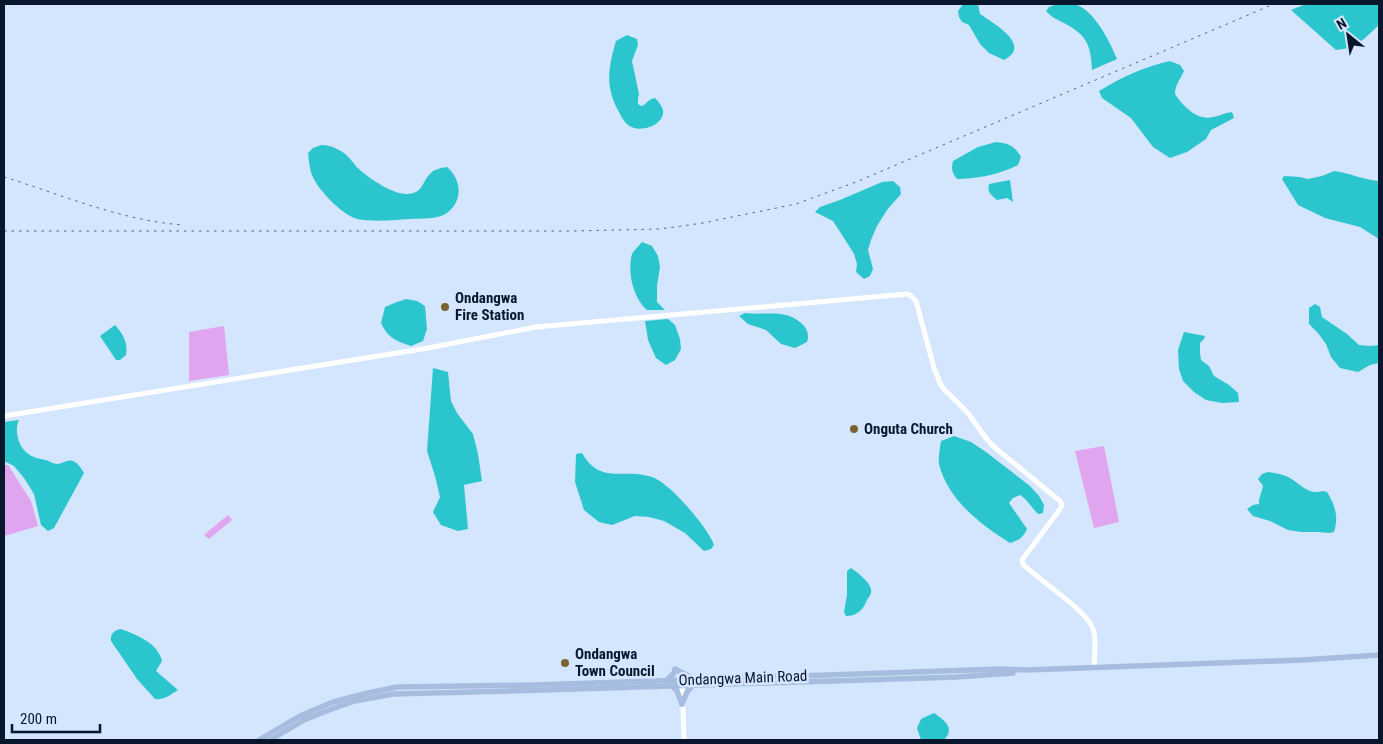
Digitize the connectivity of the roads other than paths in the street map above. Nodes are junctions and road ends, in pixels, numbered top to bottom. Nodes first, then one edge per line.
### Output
1 (4, 416) edge
2 (1379, 656) edge
3 (1094, 668) junction
4 (666, 680) junction
5 (682, 682) junction
6 (693, 682) junction
7 (672, 686) junction
8 (377, 694) junction
9 (682, 704) junction
10 (259, 740) edge
11 (270, 740) edge
12 (684, 740) edge

1 - 3 street
2 - 3 main road, Ondangwa Main Road
3 - 6 main road, Ondangwa Main Road
4 - 5 main road, Ondangwa Main Road
4 - 6 main road
4 - 8 main road, Ondangwa Main Road
5 - 6 main road, Ondangwa Main Road
5 - 7 main road, Ondangwa Main Road
5 - 9 street
6 - 9 main road
7 - 8 main road, Ondangwa Main Road
7 - 9 main road
8 - 10 main road, Ondangwa Main Road
8 - 11 main road, Ondangwa Main Road
9 - 12 street

